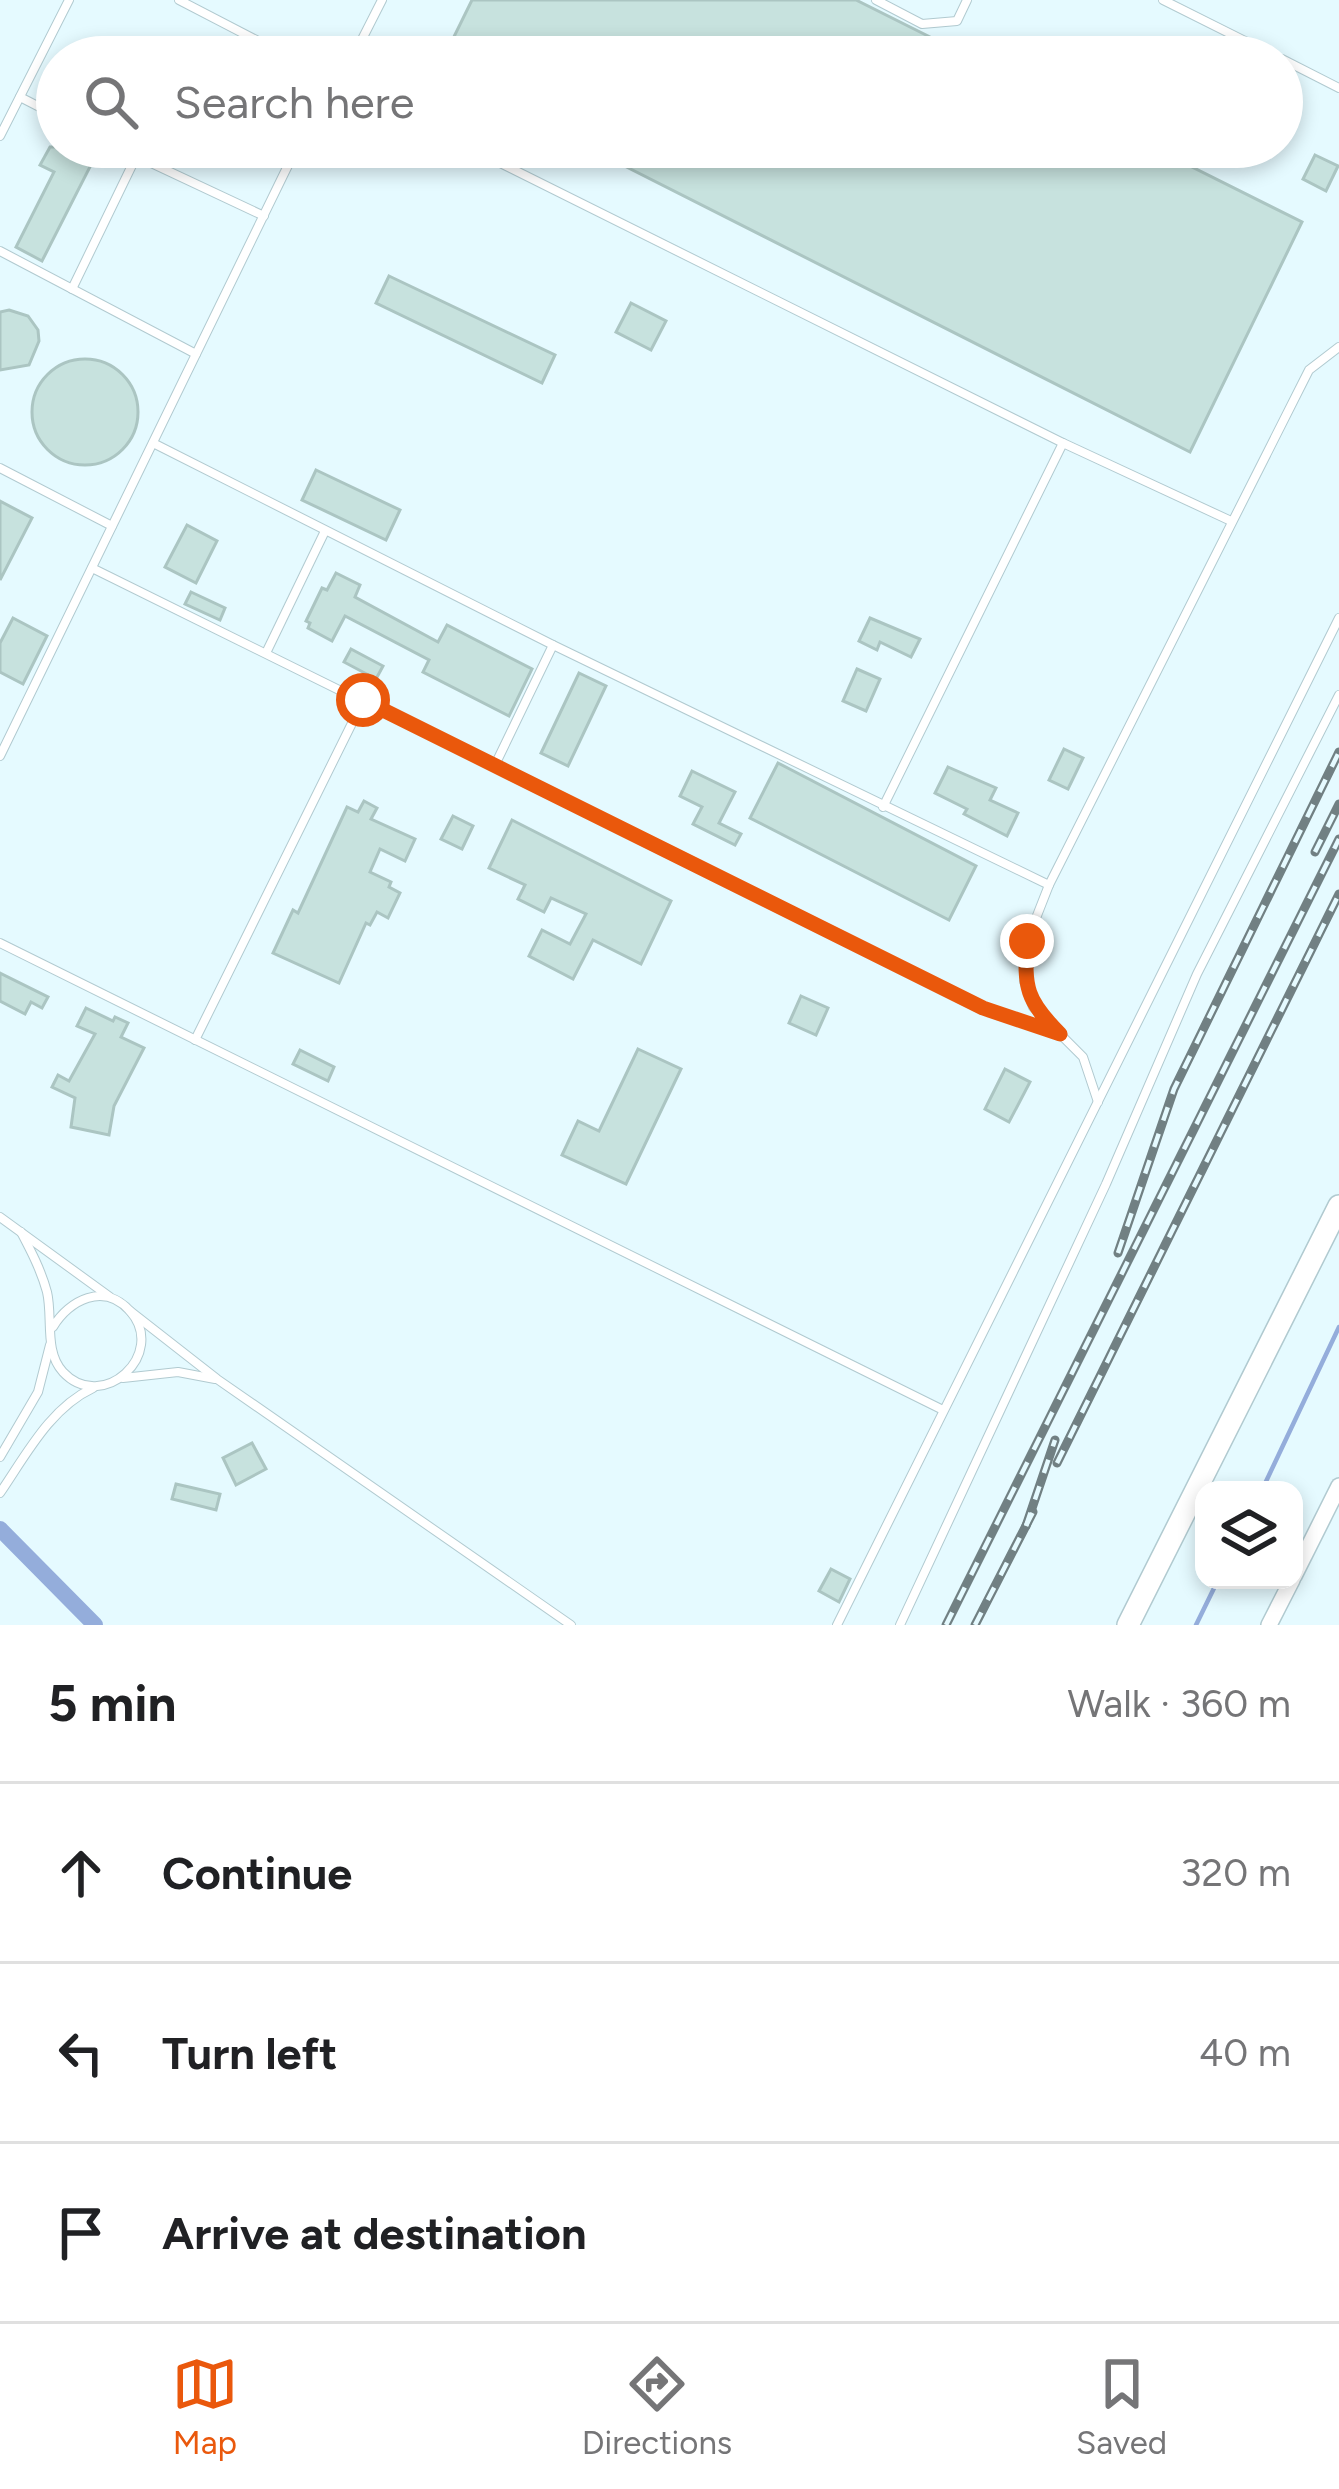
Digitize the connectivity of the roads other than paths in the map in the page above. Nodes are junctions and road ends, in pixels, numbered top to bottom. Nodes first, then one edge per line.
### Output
1 (70, 0) edge
2 (179, 0) edge
3 (382, 0) edge
4 (876, 0) edge
5 (967, 0) edge
6 (1163, 0) edge
7 (51, 36) edge
8 (248, 36) edge
9 (364, 36) edge
10 (1236, 36) edge
11 (36, 66) edge
12 (1303, 70) edge
13 (1339, 88) edge
14 (20, 97) junction
15 (36, 105) edge
16 (0, 136) edge
17 (131, 168) edge
18 (160, 168) edge
19 (287, 168) edge
20 (510, 168) edge
21 (264, 215) junction
22 (0, 251) edge
23 (72, 290) junction
24 (1339, 347) edge
25 (196, 354) junction
26 (153, 443) junction
27 (1063, 443) junction
28 (0, 468) edge
29 (1231, 521) junction
30 (112, 526) junction
31 (325, 531) junction
32 (92, 568) junction
33 (1339, 618) edge
34 (553, 645) junction
35 (266, 653) junction
36 (1339, 695) edge
37 (363, 700) junction
38 (0, 756) edge
39 (495, 765) junction
40 (883, 806) junction
41 (1049, 885) junction
42 (0, 944) edge
43 (1060, 1034) junction
44 (195, 1040) junction
45 (1098, 1102) junction
46 (1338, 1208) edge
47 (0, 1217) edge
48 (21, 1232) junction
49 (115, 1300) junction
50 (130, 1311) junction
51 (53, 1327) junction
52 (50, 1344) junction
53 (122, 1379) junction
54 (217, 1379) junction
55 (95, 1387) junction
56 (943, 1410) junction
57 (0, 1457) edge
58 (1339, 1486) edge
59 (0, 1492) edge
60 (1303, 1558) edge
61 (1287, 1589) edge
62 (571, 1625) edge
63 (837, 1625) edge
64 (900, 1625) edge
65 (1128, 1625) edge
66 (1269, 1625) edge

1 - 7 lane
2 - 8 lane
3 - 9 lane
4 - 5 lane
6 - 10 lane
11 - 14 lane
12 - 13 lane
14 - 15 lane
14 - 16 lane
17 - 23 lane
18 - 21 lane
19 - 21 lane
20 - 27 lane
21 - 25 lane
22 - 23 lane
23 - 25 lane
24 - 29 lane
25 - 26 lane
26 - 30 lane
26 - 31 lane
27 - 29 lane
27 - 40 lane
28 - 30 lane
29 - 41 lane
30 - 32 lane
31 - 34 lane
31 - 35 lane
32 - 35 lane
32 - 38 lane
33 - 45 lane
34 - 39 lane
34 - 40 lane
35 - 37 lane
36 - 64 lane
37 - 39 lane
37 - 44 lane
39 - 43 lane
40 - 41 lane
41 - 43 lane
42 - 44 lane
43 - 45 lane
44 - 56 lane
45 - 56 lane
46 - 65 main road
47 - 48 lane
48 - 49 lane
48 - 51 lane
49 - 50 lane
49 - 51 lane
50 - 53 lane
50 - 54 lane
51 - 52 lane
52 - 55 lane
52 - 57 lane
53 - 54 lane
53 - 55 lane
54 - 62 lane
55 - 59 lane
56 - 63 lane
58 - 60 street
61 - 66 street

